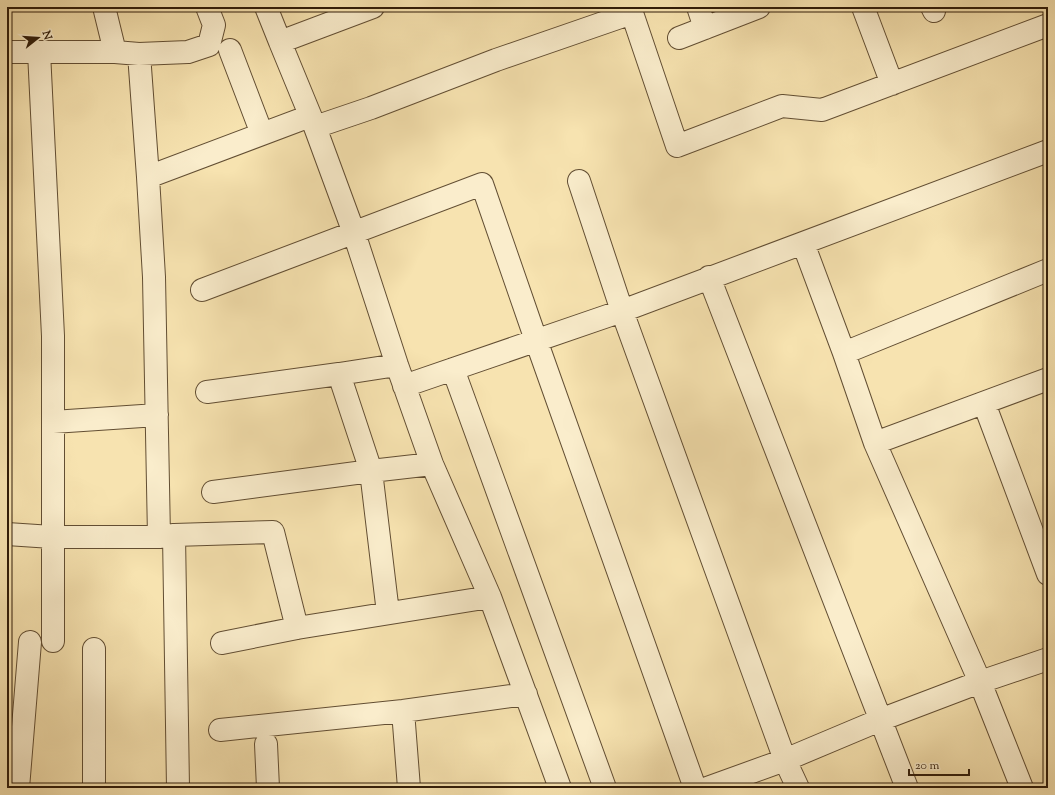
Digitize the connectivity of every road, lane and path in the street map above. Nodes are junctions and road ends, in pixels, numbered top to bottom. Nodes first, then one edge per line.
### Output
1 (104, 7) edge
2 (207, 7) edge
3 (266, 7) edge
4 (373, 7) edge
5 (698, 7) edge
6 (759, 7) edge
7 (863, 7) edge
8 (630, 10) edge
9 (1048, 25) edge
10 (705, 28) junction
11 (679, 38) dead end
12 (280, 42) junction
13 (230, 50) dead end
14 (7, 52) edge
15 (39, 52) junction
16 (115, 52) junction
17 (139, 54) junction
18 (892, 84) junction
19 (312, 121) junction
20 (262, 134) junction
21 (1048, 151) edge
22 (148, 177) junction
23 (579, 181) dead end
24 (354, 233) junction
25 (802, 243) junction
26 (1048, 270) edge
27 (709, 277) junction
28 (202, 290) dead end
29 (622, 311) junction
30 (536, 340) junction
31 (844, 353) junction
32 (397, 365) junction
33 (453, 369) junction
34 (339, 374) junction
35 (1048, 379) edge
36 (404, 386) junction
37 (207, 392) dead end
38 (984, 404) junction
39 (157, 415) junction
40 (53, 422) junction
41 (875, 443) junction
42 (432, 464) junction
43 (371, 471) junction
44 (213, 492) dead end
45 (7, 534) edge
46 (166, 536) junction
47 (52, 537) junction
48 (1048, 574) edge
49 (490, 597) junction
50 (388, 613) junction
51 (297, 628) junction
52 (53, 641) dead end
53 (30, 642) dead end
54 (222, 643) dead end
55 (94, 649) dead end
56 (1048, 659) edge
57 (980, 682) junction
58 (526, 694) junction
59 (403, 711) junction
60 (880, 720) junction
61 (220, 730) dead end
62 (266, 744) dead end
63 (785, 760) junction
64 (18, 788) edge
65 (94, 788) edge
66 (178, 788) edge
67 (268, 788) edge
68 (409, 788) edge
69 (560, 788) edge
70 (605, 788) edge
71 (695, 788) edge
72 (708, 788) edge
73 (798, 788) edge
74 (907, 788) edge
75 (1022, 788) edge

1 - 16 street
2 - 17 street
3 - 12 street
4 - 12 street
5 - 10 street
6 - 10 street
7 - 18 street
8 - 18 street
8 - 19 street
9 - 18 street
10 - 11 street
12 - 19 street
13 - 20 street
14 - 15 street
15 - 16 street
15 - 40 street
16 - 17 street
17 - 22 street
19 - 20 street
19 - 24 street
20 - 22 street
21 - 25 street
22 - 39 street
23 - 29 street
24 - 28 street
24 - 30 street
24 - 32 street
25 - 27 street
25 - 31 street
26 - 31 street
27 - 29 street
27 - 60 street
29 - 30 street
29 - 63 street
30 - 33 street
30 - 71 street
31 - 41 street
32 - 34 street
32 - 36 street
33 - 36 street
33 - 70 street
34 - 37 street
34 - 43 street
35 - 38 street
36 - 42 street
38 - 41 street
38 - 48 street
39 - 40 street
39 - 46 street
40 - 47 street
41 - 57 street
42 - 43 street
42 - 49 street
43 - 44 street
43 - 50 street
45 - 47 street
46 - 47 street
46 - 51 street
46 - 66 street
47 - 52 street
49 - 50 street
49 - 58 street
50 - 51 street
51 - 54 street
53 - 64 street
55 - 65 street
56 - 57 street
57 - 60 street
57 - 75 street
58 - 59 street
58 - 69 street
59 - 61 street
59 - 68 street
60 - 63 street
60 - 74 street
62 - 67 street
63 - 72 street
63 - 73 street

